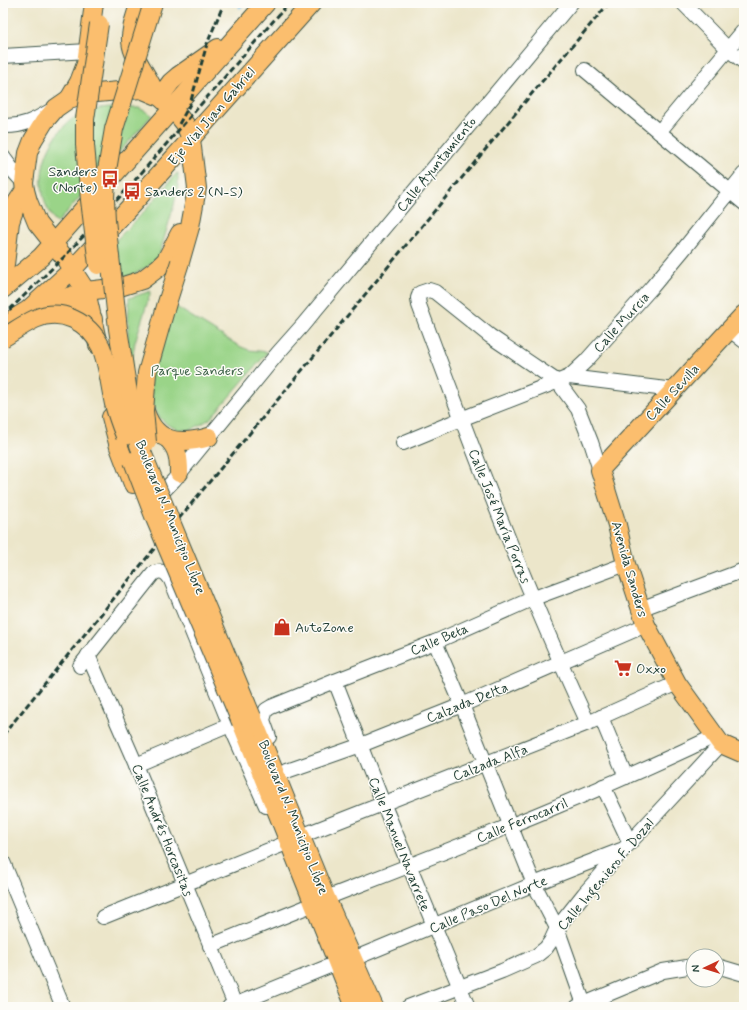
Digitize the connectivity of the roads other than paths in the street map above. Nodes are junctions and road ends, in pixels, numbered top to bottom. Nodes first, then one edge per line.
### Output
1 (94, 3) edge
2 (101, 3) edge
3 (140, 3) edge
4 (153, 3) edge
5 (266, 3) edge
6 (312, 3) edge
7 (571, 3) edge
8 (683, 3) edge
9 (744, 30) edge
10 (728, 49) junction
11 (88, 52) junction
12 (3, 56) edge
13 (744, 62) edge
14 (585, 70) dead end
15 (163, 100) junction
16 (62, 104) junction
17 (3, 126) edge
18 (659, 132) junction
19 (191, 139) junction
20 (3, 158) edge
21 (194, 174) junction
22 (744, 174) edge
23 (24, 186) junction
24 (730, 191) junction
25 (744, 203) edge
26 (177, 241) junction
27 (53, 244) junction
28 (72, 270) junction
29 (3, 282) edge
30 (3, 289) edge
31 (86, 291) junction
32 (54, 302) junction
33 (28, 310) junction
34 (744, 314) edge
35 (93, 319) junction
36 (3, 325) edge
37 (730, 330) junction
38 (3, 338) edge
39 (744, 341) edge
40 (564, 379) junction
41 (674, 390) junction
42 (460, 418) junction
43 (125, 436) junction
44 (209, 437) junction
45 (167, 438) junction
46 (403, 443) dead end
47 (600, 470) junction
48 (179, 473) junction
49 (152, 476) junction
50 (144, 510) joint
51 (626, 564) junction
52 (744, 570) edge
53 (534, 598) junction
54 (643, 617) junction
55 (435, 642) junction
56 (88, 655) junction
57 (560, 663) junction
58 (80, 666) dead end
59 (335, 681) junction
60 (677, 682) junction
61 (462, 705) junction
62 (601, 717) junction
63 (247, 722) junction
64 (588, 723) junction
65 (718, 740) junction
66 (361, 745) junction
67 (744, 754) edge
68 (486, 764) junction
69 (136, 765) junction
70 (284, 772) junction
71 (626, 777) junction
72 (603, 786) junction
73 (383, 803) junction
74 (510, 826) junction
75 (295, 839) junction
76 (627, 846) junction
77 (3, 862) edge
78 (409, 866) junction
79 (185, 883) junction
80 (534, 884) junction
81 (320, 901) junction
82 (103, 917) dead end
83 (434, 926) junction
84 (557, 928) junction
85 (210, 946) junction
86 (345, 961) junction
87 (685, 967) edge
88 (725, 968) edge
89 (744, 974) edge
90 (460, 986) junction
91 (233, 1006) edge
92 (582, 1006) edge
93 (63, 1007) edge
94 (355, 1007) edge
95 (374, 1007) edge
96 (408, 1007) edge
97 (468, 1007) edge

1 - 11 main road
2 - 43 main road, Boulevard N. Municipio Libre, bridge
3 - 15 main road
4 - 49 main road, Boulevard N. Municipio Libre, bridge
5 - 15 main road
6 - 19 main road, Eje Vial Juan Gabriel
7 - 44 street, Calle Ayuntamiento
8 - 10 street
9 - 10 street
10 - 13 street
10 - 18 street
11 - 12 street
11 - 16 main road
14 - 18 street
15 - 16 main road
15 - 19 main road
15 - 27 main road
16 - 17 street
16 - 23 main road
18 - 24 street
19 - 21 main road
19 - 28 main road, Eje Vial Juan Gabriel
20 - 23 street
21 - 26 main road
21 - 49 main road, bridge
22 - 24 street, Calle Murcia
23 - 27 main road
23 - 29 main road
24 - 25 street
24 - 40 street, Calle Murcia
26 - 31 main road
26 - 45 main road
27 - 28 main road
27 - 30 main road
28 - 31 main road
28 - 33 main road, Eje Vial Juan Gabriel
31 - 32 main road
31 - 35 main road
32 - 33 main road
32 - 35 main road
33 - 36 main road, Eje Vial Juan Gabriel
34 - 37 main road, Calle Sevilla
35 - 50 main road
37 - 39 street
37 - 41 main road, Calle Sevilla
38 - 43 main road, bridge
40 - 41 street
40 - 42 street, Calle Murcia
40 - 42 street, Calle José María Porras
40 - 47 street
41 - 47 main road, Calle Sevilla
42 - 46 street, Calle Murcia
42 - 53 street, Calle José María Porras
43 - 63 main road, Boulevard N. Municipio Libre, bridge
44 - 45 main road
44 - 48 street
45 - 48 main road
47 - 51 main road, Avenida Sanders
48 - 50 street
49 - 63 main road, Boulevard N. Municipio Libre, bridge
51 - 53 street, Calle Beta
51 - 54 main road, Avenida Sanders
52 - 54 street, Calzada Delta
53 - 55 street, Calle Beta
53 - 57 street, Calle José María Porras
54 - 57 street, Calzada Delta
54 - 60 main road, Avenida Sanders
55 - 59 street, Calle Beta
55 - 61 street
56 - 58 street
56 - 63 street
56 - 69 street, Calle Andrés Horcasitas
57 - 61 street, Calzada Delta
57 - 64 street, Calle José María Porras
59 - 63 street, Calle Beta
59 - 66 street, Calle Manuel Navarrete
60 - 62 street, Calzada Alfa
60 - 65 main road, Avenida Sanders
61 - 66 street, Calzada Delta
61 - 68 street
62 - 64 street, Calzada Alfa
62 - 71 street
63 - 69 street
63 - 70 street
63 - 75 main road, Boulevard N. Municipio Libre
64 - 68 street, Calzada Alfa
65 - 67 main road
65 - 71 street, Calle Ferrocarril
65 - 76 street, Calle Ingeniero F. Dozal
66 - 70 street, Calzada Delta
66 - 73 street, Calle Manuel Navarrete
68 - 73 street, Calzada Alfa
68 - 74 street
69 - 79 street, Calle Andrés Horcasitas
70 - 75 street
71 - 72 street, Calle Ferrocarril
72 - 74 street, Calle Ferrocarril
72 - 76 street
73 - 75 street, Calzada Alfa
73 - 78 street, Calle Manuel Navarrete
74 - 78 street, Calle Ferrocarril
74 - 80 street
75 - 79 street, Calzada Alfa
75 - 81 main road, Boulevard N. Municipio Libre
76 - 80 street, Calle Paso Del Norte
76 - 84 street, Calle Ingeniero F. Dozal
77 - 93 street
78 - 81 street, Calle Ferrocarril
78 - 83 street, Calle Manuel Navarrete
79 - 82 street, Calzada Alfa
79 - 85 street, Calle Andrés Horcasitas
80 - 83 street, Calle Paso Del Norte
80 - 84 street
81 - 85 street, Calle Ferrocarril
81 - 86 main road, Boulevard N. Municipio Libre
83 - 86 street, Calle Paso Del Norte
83 - 90 street, Calle Manuel Navarrete
84 - 90 street, Calle Ingeniero F. Dozal
84 - 92 street
85 - 91 street, Calle Andrés Horcasitas
86 - 91 street
86 - 94 main road, Boulevard N. Municipio Libre
86 - 95 main road, Boulevard N. Municipio Libre
87 - 92 street
88 - 89 street
90 - 96 street, Calle Ingeniero F. Dozal
90 - 97 street, Calle Manuel Navarrete

